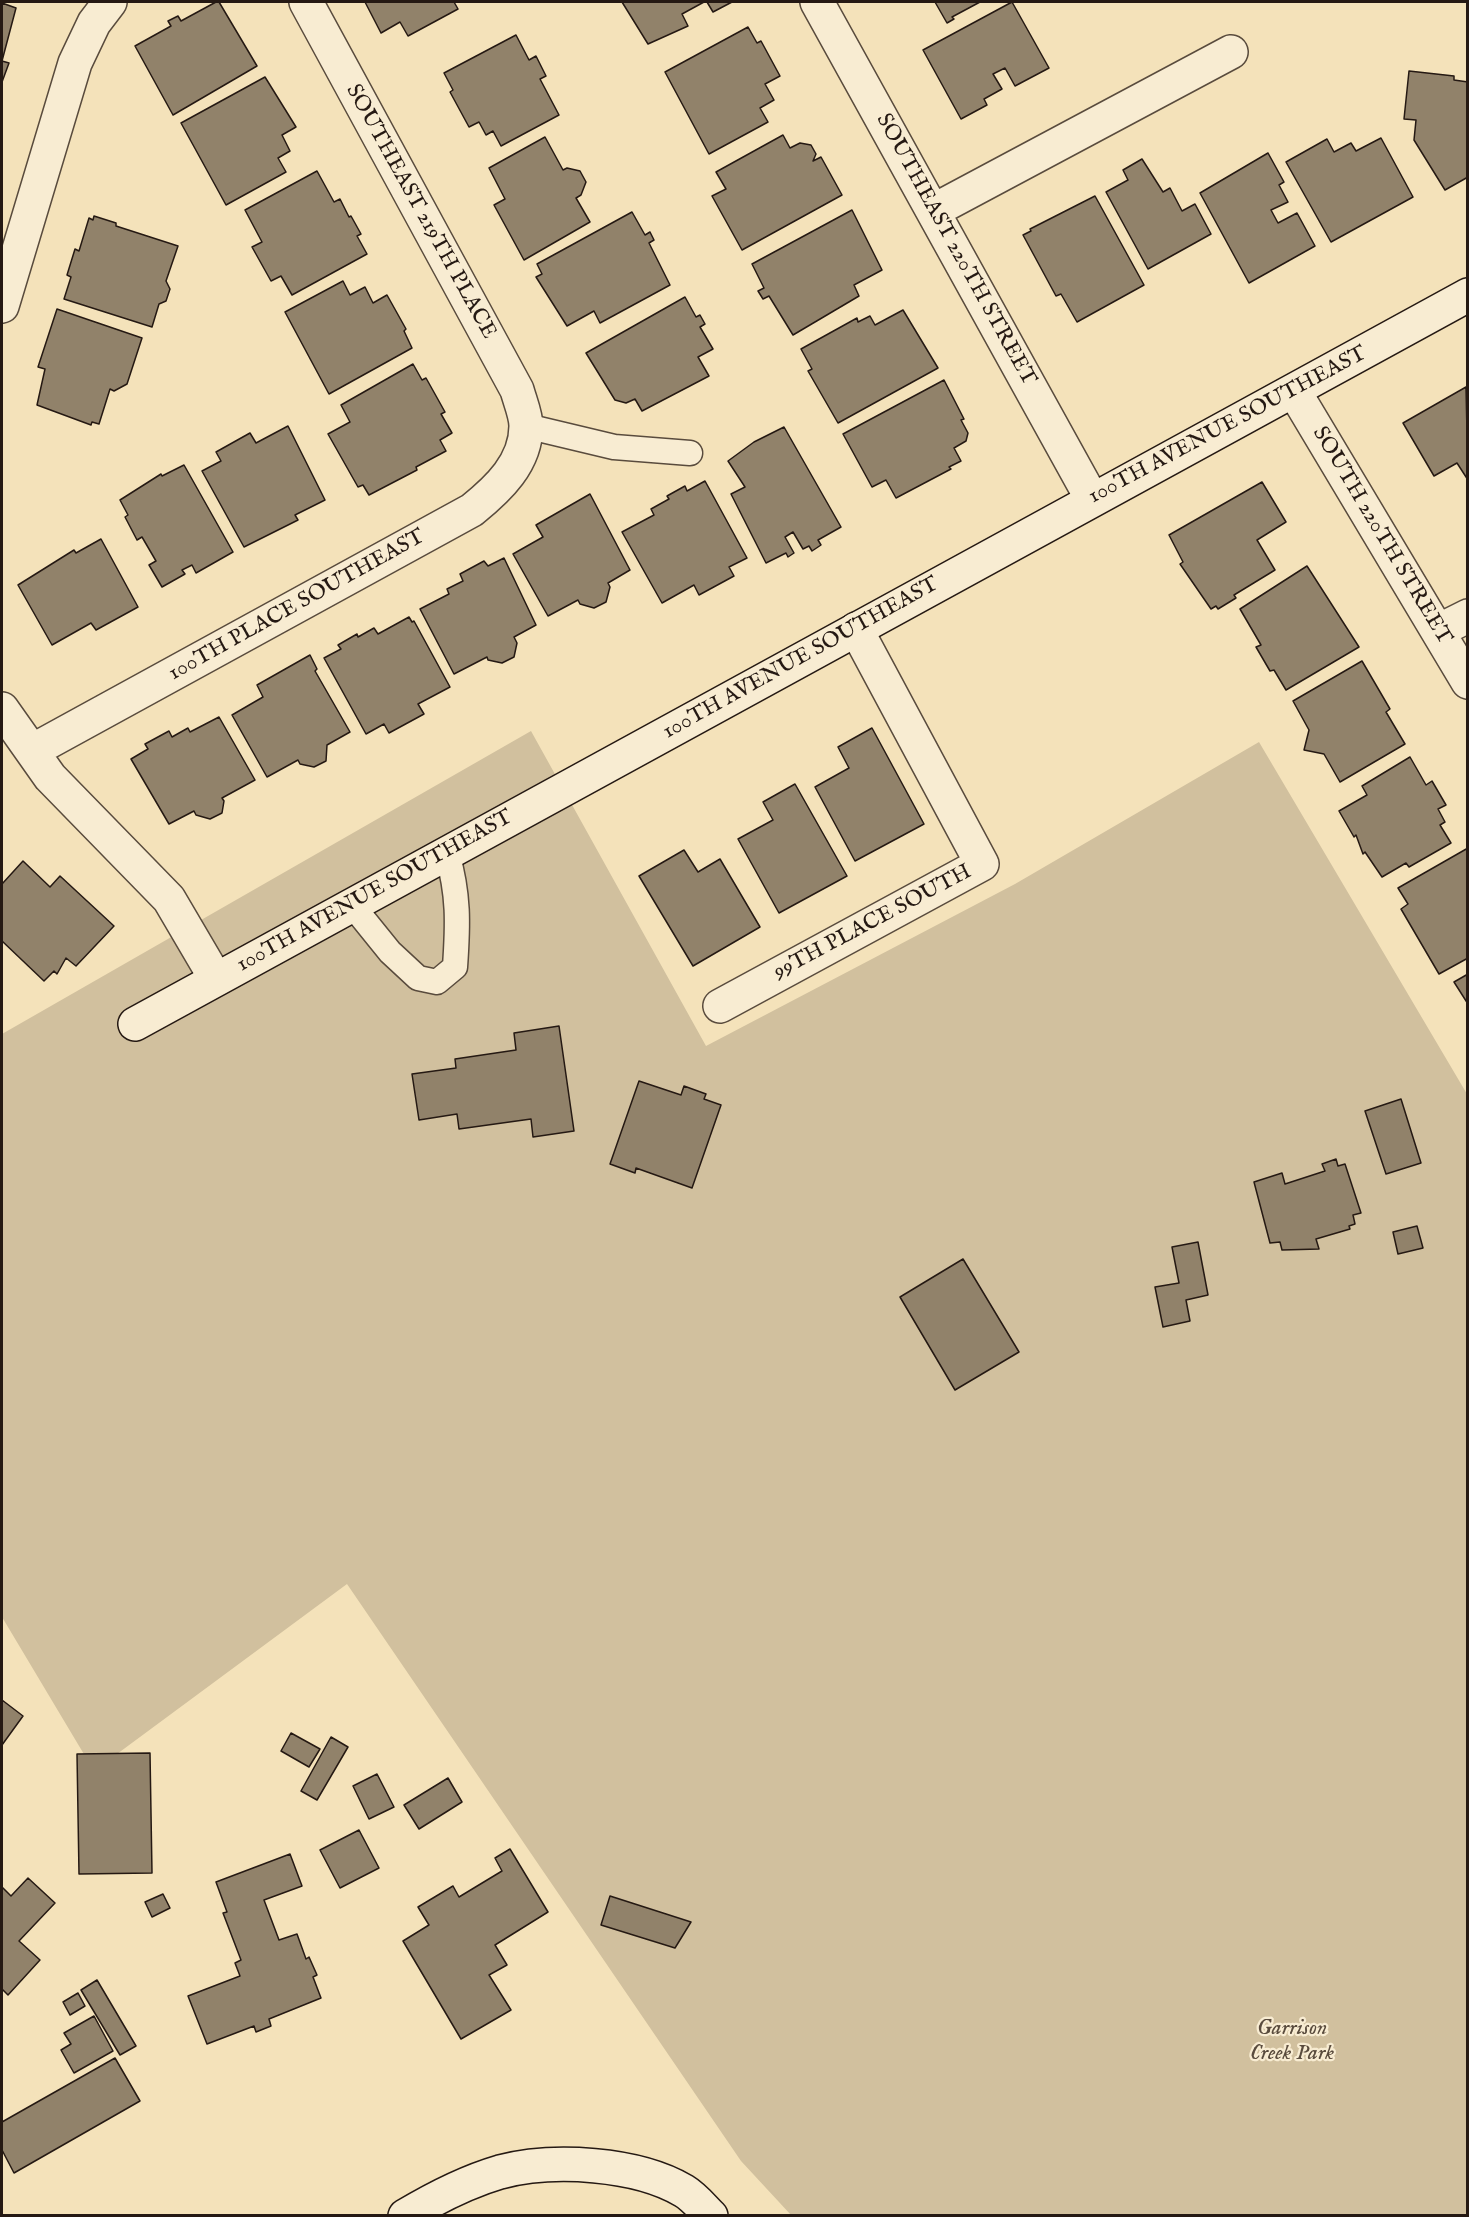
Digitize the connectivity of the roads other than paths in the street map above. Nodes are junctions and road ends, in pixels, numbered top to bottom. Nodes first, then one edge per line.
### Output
1 (306, 2) edge
2 (818, 2) edge
3 (102, 12) edge
4 (1231, 52) dead end
5 (933, 211) junction
6 (1467, 296) edge
7 (2, 306) edge
8 (1294, 391) junction
9 (526, 426) junction
10 (690, 453) dead end
11 (1092, 499) junction
12 (1467, 616) edge
13 (856, 629) junction
14 (1438, 631) junction
15 (1467, 682) edge
16 (2, 709) edge
17 (32, 752) junction
18 (447, 853) junction
19 (352, 905) junction
20 (216, 980) junction
21 (720, 1006) dead end
22 (135, 1024) dead end
23 (405, 2216) edge
24 (711, 2216) edge

1 - 9 street, SOUTHEAST 219TH PLACE
2 - 5 street, SOUTHEAST 220TH STREET
3 - 7 street
4 - 5 street
5 - 11 street, SOUTHEAST 220TH STREET
6 - 8 street, 100TH AVENUE SOUTHEAST
8 - 11 street, 100TH AVENUE SOUTHEAST
8 - 14 street, SOUTH 220TH STREET
9 - 10 lane
9 - 17 street, 100TH PLACE SOUTHEAST
11 - 13 street, 100TH AVENUE SOUTHEAST
12 - 14 street
13 - 18 street, 100TH AVENUE SOUTHEAST
13 - 21 street, 99TH PLACE SOUTH
14 - 15 street, SOUTH 220TH STREET
16 - 17 street
17 - 20 street
18 - 19 street, 100TH AVENUE SOUTHEAST
18 - 19 lane
19 - 20 street, 100TH AVENUE SOUTHEAST
20 - 22 street, 100TH AVENUE SOUTHEAST
23 - 24 street

